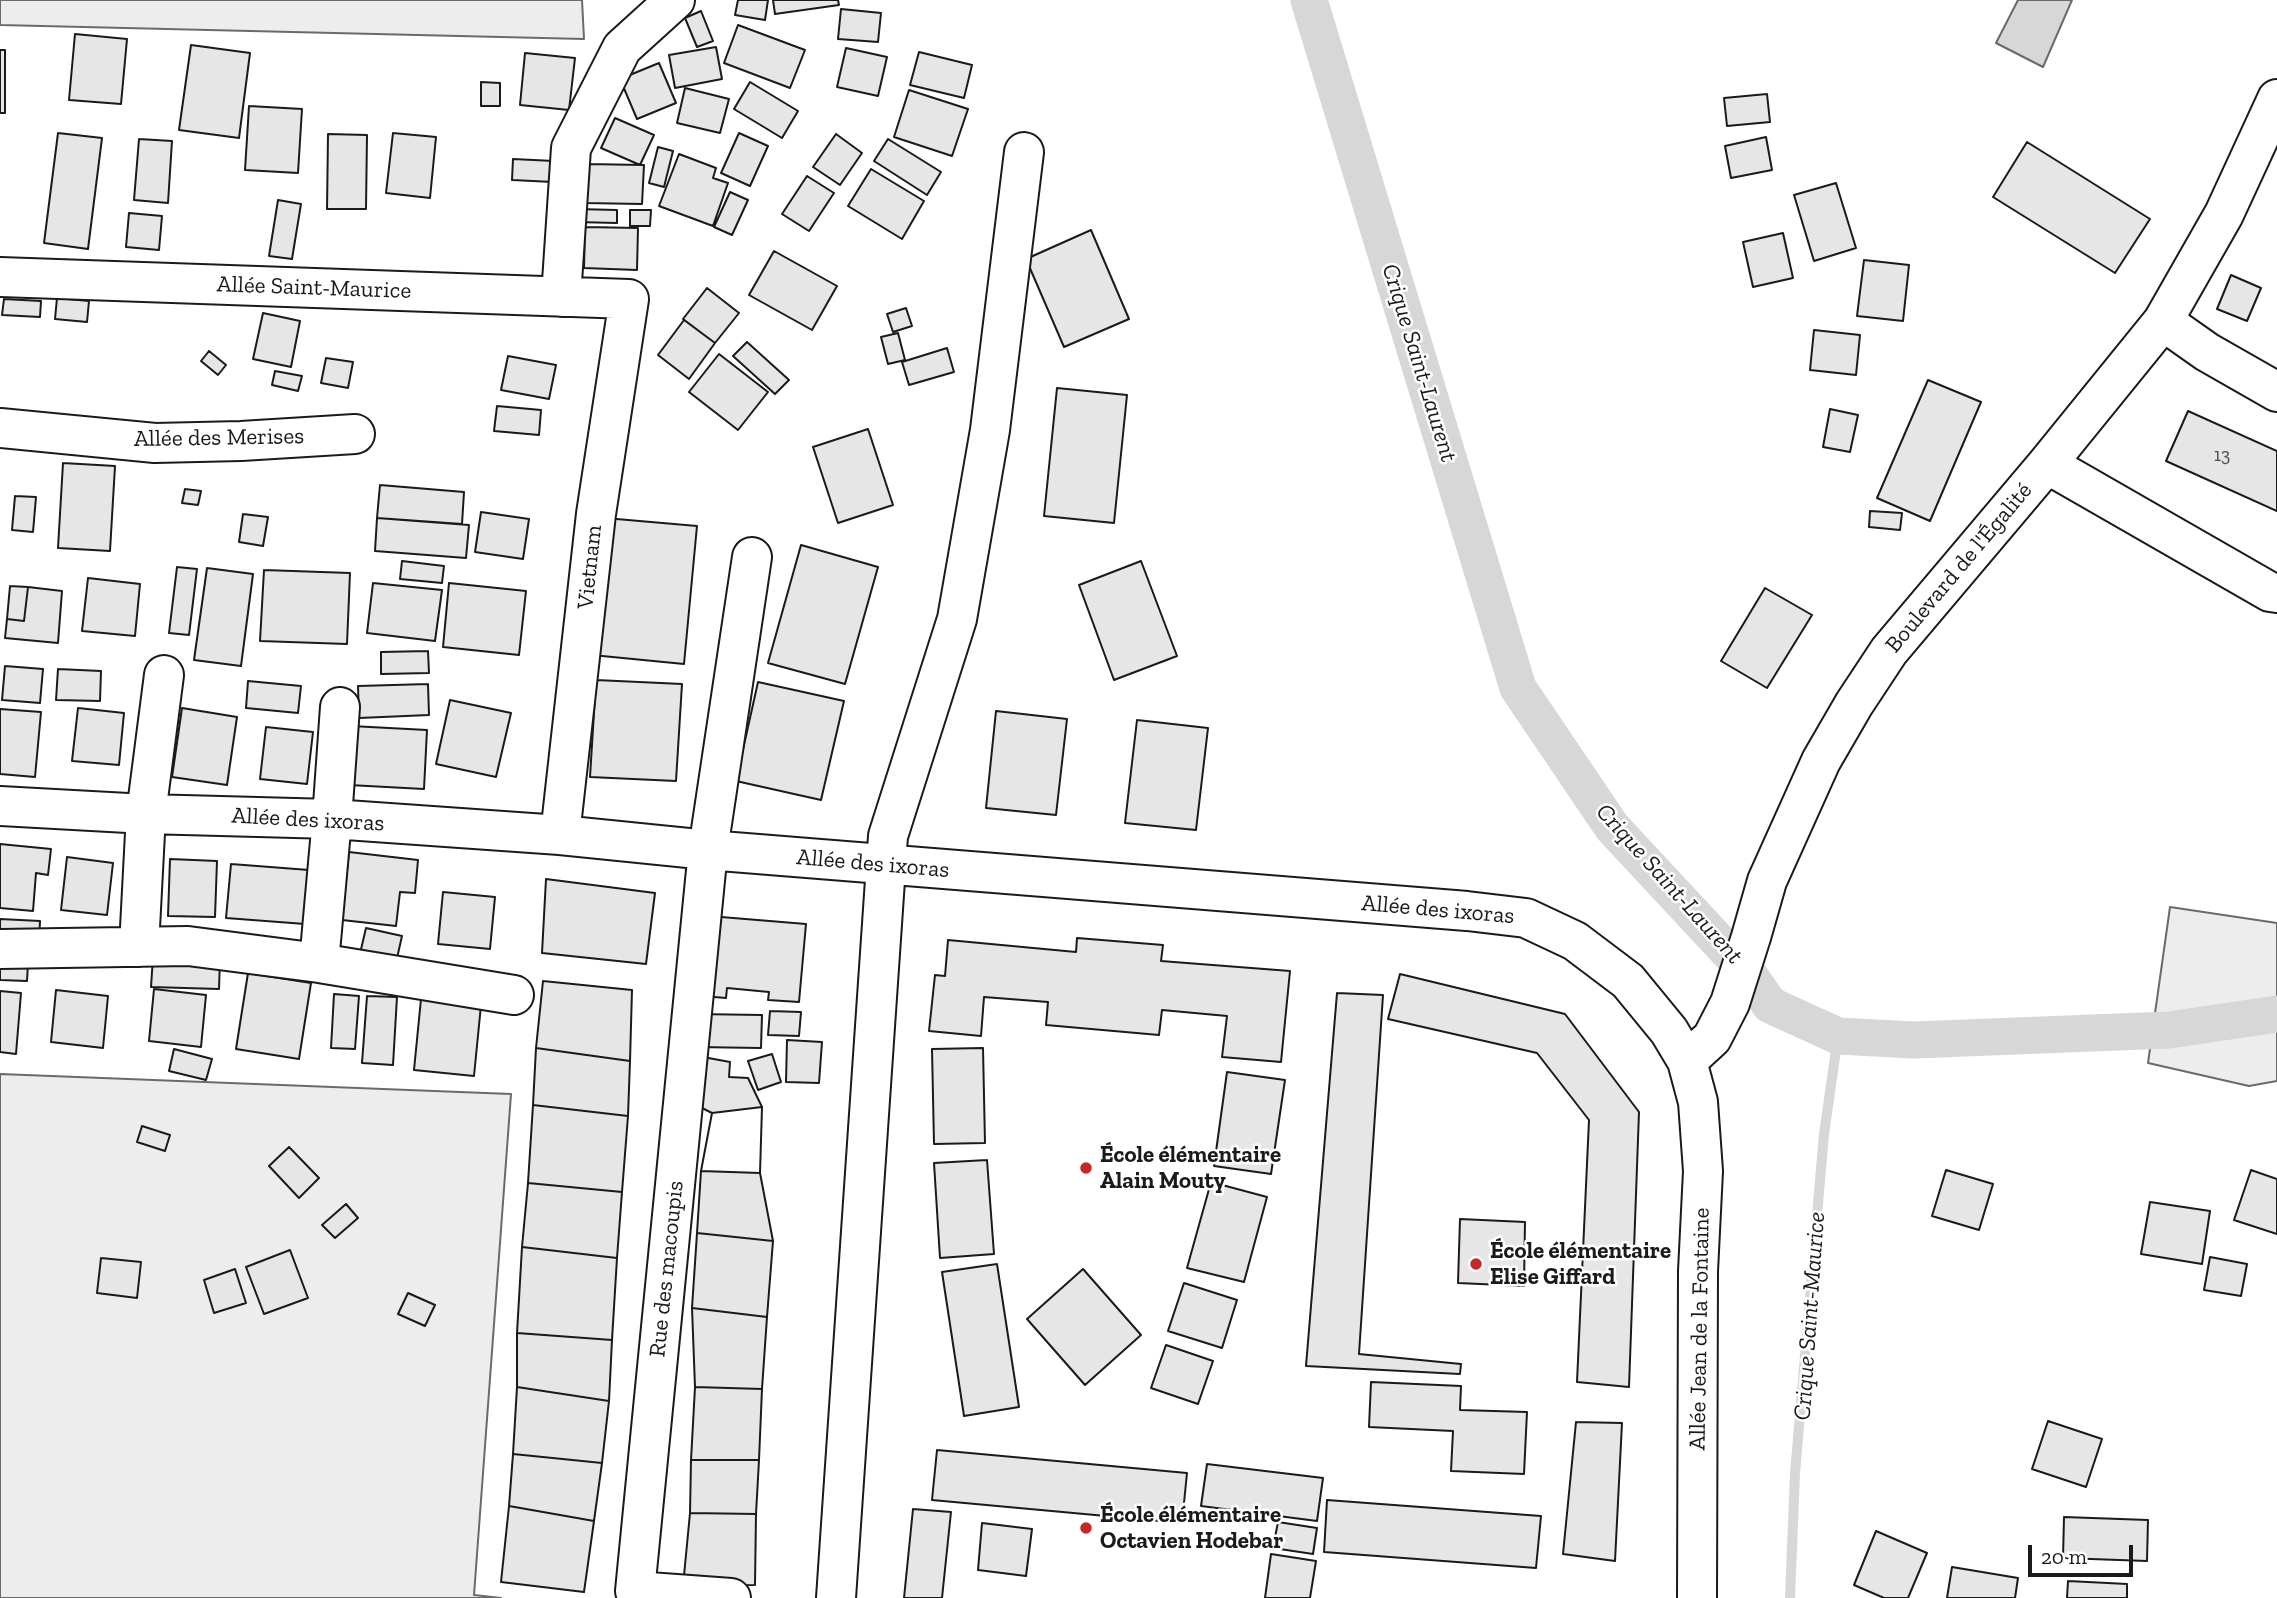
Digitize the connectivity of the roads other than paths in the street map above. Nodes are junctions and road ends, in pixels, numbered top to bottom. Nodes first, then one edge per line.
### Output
1 (675, 0) edge
2 (2277, 99) edge
3 (1024, 152) dead end
4 (0, 277) edge
5 (561, 297) junction
6 (629, 299) joint
7 (2164, 321) junction
8 (2277, 392) edge
9 (0, 428) edge
10 (355, 434) dead end
11 (2048, 464) junction
12 (752, 557) dead end
13 (2277, 593) edge
14 (164, 676) dead end
15 (340, 707) dead end
16 (0, 806) edge
17 (146, 814) junction
18 (332, 819) junction
19 (560, 835) junction
20 (708, 850) junction
21 (885, 865) junction
22 (139, 947) junction
23 (0, 949) edge
24 (319, 962) junction
25 (514, 995) dead end
26 (1687, 1062) junction
27 (732, 1598) edge
28 (836, 1598) edge
29 (1697, 1598) edge

1 - 5 street
2 - 7 street, Boulevard de l'Égalité
3 - 21 street
4 - 5 street, Allée Saint-Maurice
5 - 6 street, Allée Saint-Maurice
6 - 19 street, Vietnam
7 - 8 street
7 - 11 street, Boulevard de l'Égalité
9 - 10 street, Allée des Merises
11 - 13 street
11 - 26 street, Boulevard de l'Égalité
12 - 20 street
14 - 17 street
15 - 18 street
16 - 17 street, Allée des ixoras
17 - 18 street, Allée des ixoras
17 - 22 street
18 - 19 street, Allée des ixoras
18 - 24 street
19 - 20 street, Allée des ixoras
20 - 21 street, Allée des ixoras
20 - 27 street, Rue des macoupis
21 - 26 street, Allée des ixoras
21 - 28 street
22 - 23 street
22 - 24 street
24 - 25 street
26 - 29 street, Allée Jean de la Fontaine

